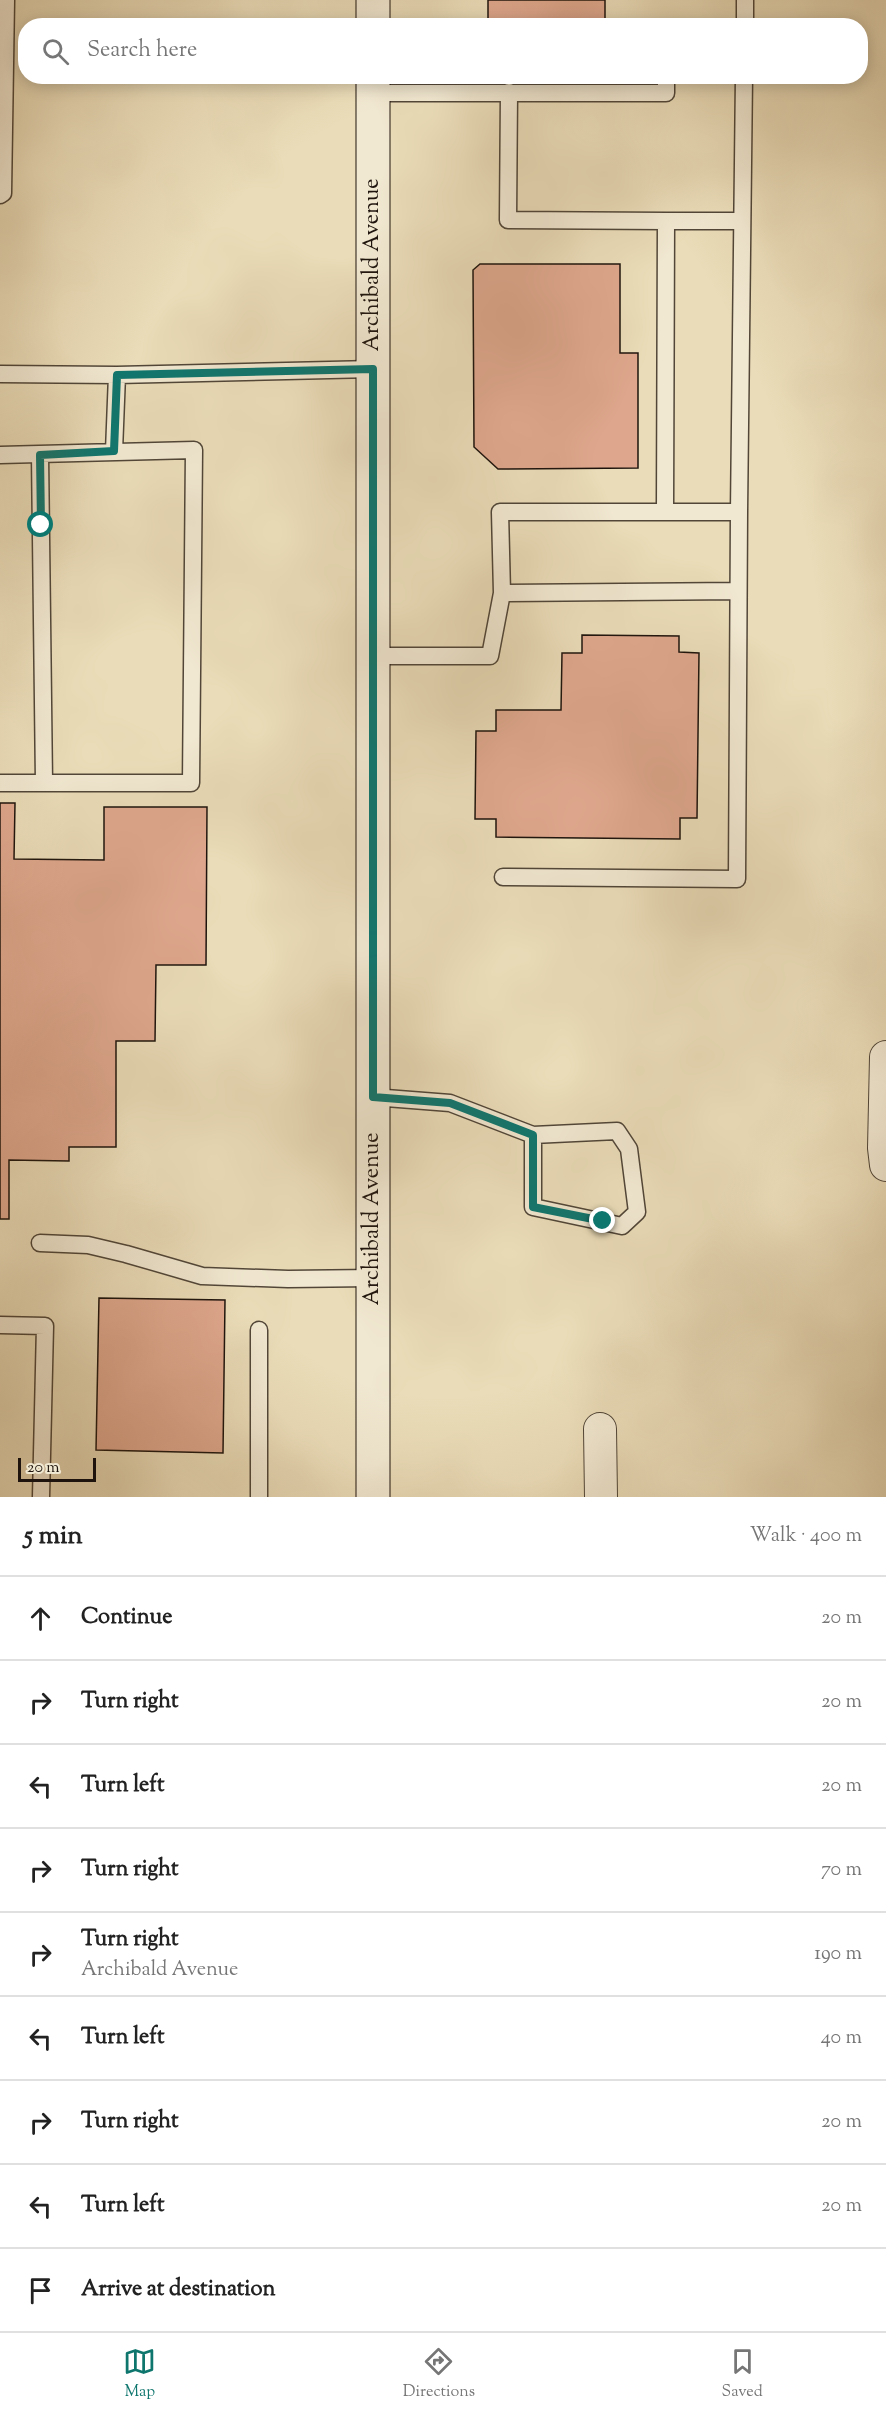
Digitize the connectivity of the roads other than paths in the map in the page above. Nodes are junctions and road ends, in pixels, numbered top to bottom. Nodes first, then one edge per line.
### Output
1 (6, 0) edge
2 (373, 0) edge
3 (746, 0) edge
4 (373, 18) edge
5 (745, 18) edge
6 (666, 84) edge
7 (744, 84) edge
8 (373, 85) edge
9 (508, 92) junction
10 (0, 195) edge
11 (666, 221) junction
12 (742, 221) junction
13 (373, 369) junction
14 (0, 374) edge
15 (117, 375) junction
16 (114, 451) junction
17 (40, 455) junction
18 (0, 456) edge
19 (665, 512) junction
20 (739, 512) junction
21 (737, 591) junction
22 (502, 593) junction
23 (373, 656) junction
24 (0, 783) edge
25 (44, 783) junction
26 (503, 877) dead end
27 (886, 1057) edge
28 (373, 1097) junction
29 (533, 1135) junction
30 (886, 1166) edge
31 (40, 1243) dead end
32 (373, 1278) junction
33 (0, 1325) edge
34 (260, 1330) dead end
35 (600, 1429) dead end
36 (41, 1497) edge
37 (259, 1497) edge
38 (373, 1497) edge
39 (601, 1497) edge

1 - 10 lane
2 - 4 main road
3 - 5 lane
6 - 9 lane
7 - 12 lane
8 - 9 lane
8 - 13 main road, Archibald Avenue
9 - 11 lane
11 - 12 lane
11 - 19 lane
12 - 20 lane
13 - 15 lane
13 - 23 main road, Archibald Avenue
14 - 15 lane
15 - 16 lane
16 - 17 lane
16 - 25 lane
17 - 18 lane
17 - 25 lane
19 - 20 lane
19 - 22 lane
20 - 21 lane
21 - 22 lane
21 - 26 lane
22 - 23 lane
23 - 28 main road, Archibald Avenue
24 - 25 lane
27 - 30 street
28 - 29 lane
28 - 32 main road, Archibald Avenue
29 - 29 lane
31 - 32 lane
32 - 38 main road, Archibald Avenue
33 - 36 lane
34 - 37 lane
35 - 39 street

